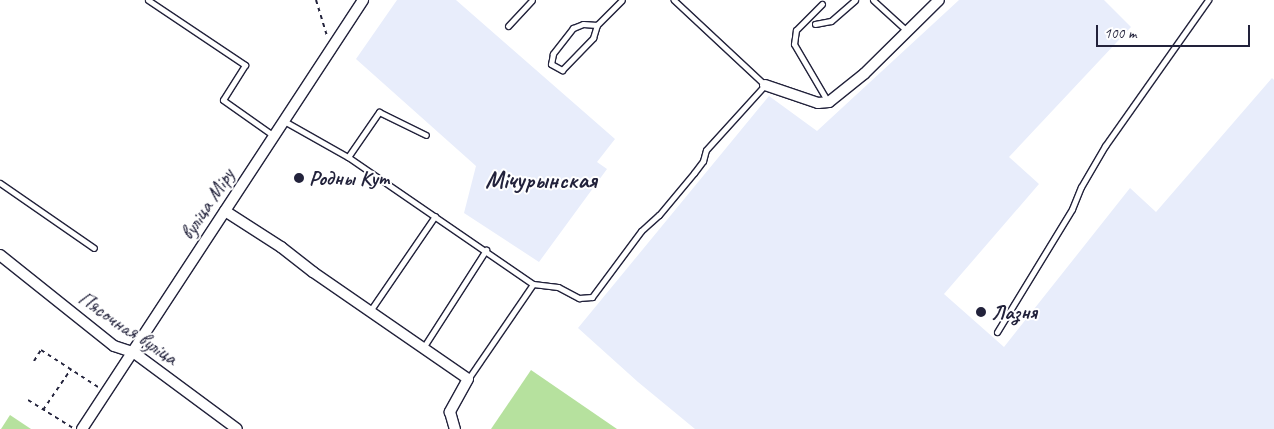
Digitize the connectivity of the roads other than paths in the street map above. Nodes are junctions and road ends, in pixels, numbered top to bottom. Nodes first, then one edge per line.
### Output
1 (148, 0) edge
2 (363, 0) edge
3 (532, 0) edge
4 (622, 0) edge
5 (855, 0) edge
6 (873, 0) edge
7 (939, 0) edge
8 (1208, 0) edge
9 (678, 1) edge
10 (822, 4) dead end
11 (815, 24) dead end
12 (597, 25) junction
13 (508, 26) dead end
14 (907, 31) junction
15 (765, 85) junction
16 (829, 102) junction
17 (284, 120) junction
18 (426, 135) dead end
19 (274, 136) junction
20 (348, 157) junction
21 (0, 183) edge
22 (225, 210) junction
23 (435, 216) junction
24 (94, 248) dead end
25 (486, 250) junction
26 (0, 255) edge
27 (533, 284) junction
28 (370, 311) junction
29 (997, 332) dead end
30 (423, 348) junction
31 (132, 352) junction
32 (468, 379) junction
33 (82, 429) edge
34 (237, 429) edge
35 (455, 429) edge

1 - 19 lane
2 - 17 street, вуліца Міру
3 - 13 lane
4 - 12 lane
5 - 11 lane
6 - 14 lane
7 - 14 street
8 - 29 lane
9 - 15 lane
10 - 16 lane
12 - 12 lane
14 - 16 street
15 - 16 street
15 - 27 lane
17 - 19 street, вуліца Міру
17 - 20 lane
18 - 20 lane
19 - 22 street, вуліца Міру
20 - 23 lane
21 - 24 lane
22 - 28 street
22 - 31 street, вуліца Міру
23 - 25 lane
23 - 28 lane
25 - 27 lane
25 - 30 lane
26 - 31 street, Пясочная вуліца
27 - 32 lane
28 - 30 street
30 - 32 street
31 - 33 street, вуліца Міру
31 - 34 street, Пясочная вуліца
32 - 35 street

